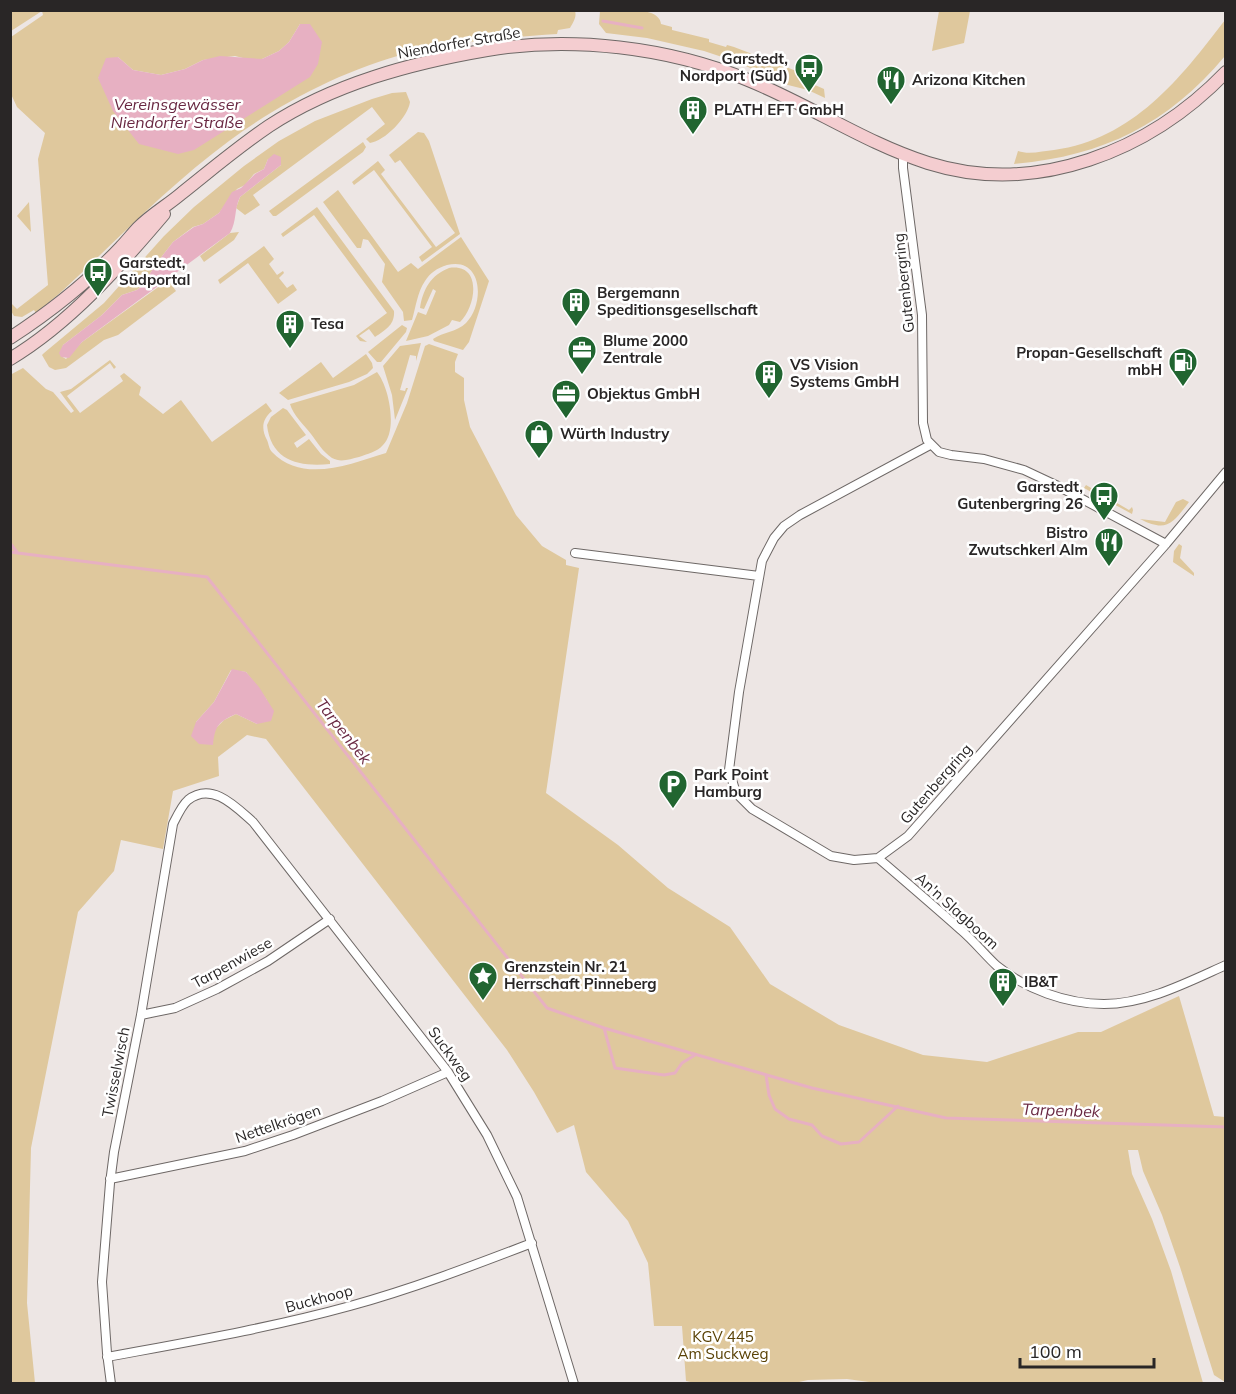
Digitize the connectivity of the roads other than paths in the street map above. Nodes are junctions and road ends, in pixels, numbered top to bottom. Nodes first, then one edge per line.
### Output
1 (1226, 72) edge
2 (903, 154) junction
3 (183, 193) junction
4 (11, 337) edge
5 (25, 350) junction
6 (10, 359) edge
7 (930, 445) junction
8 (1226, 472) edge
9 (1166, 544) junction
10 (575, 553) dead end
11 (759, 576) junction
12 (215, 794) joint
13 (878, 858) junction
14 (330, 919) junction
15 (1226, 965) edge
16 (141, 1016) junction
17 (448, 1072) junction
18 (110, 1179) junction
19 (532, 1243) junction
20 (107, 1357) junction
21 (111, 1383) edge
22 (574, 1383) edge

1 - 2 main road, Niendorfer Straße
2 - 3 main road, Niendorfer Straße
2 - 7 street, Gutenbergring
3 - 4 main road, Niendorfer Straße
3 - 5 main road, Niendorfer Straße
4 - 5 street
5 - 6 main road, Niendorfer Straße
7 - 9 street
7 - 11 street
8 - 9 street, Gutenbergring
9 - 13 street, Gutenbergring
10 - 11 street
11 - 13 street
12 - 14 street, Suckweg
12 - 16 street, Twisselwisch
13 - 15 street, An'n Slagboom
14 - 16 street, Tarpenwiese
14 - 17 street, Suckweg
16 - 18 street, Twisselwisch
17 - 18 street, Nettelkrögen
17 - 19 street, Suckweg
18 - 20 street, Twisselwisch
19 - 20 street, Buckhoop
19 - 22 street, Suckweg
20 - 21 street, Twisselwisch

